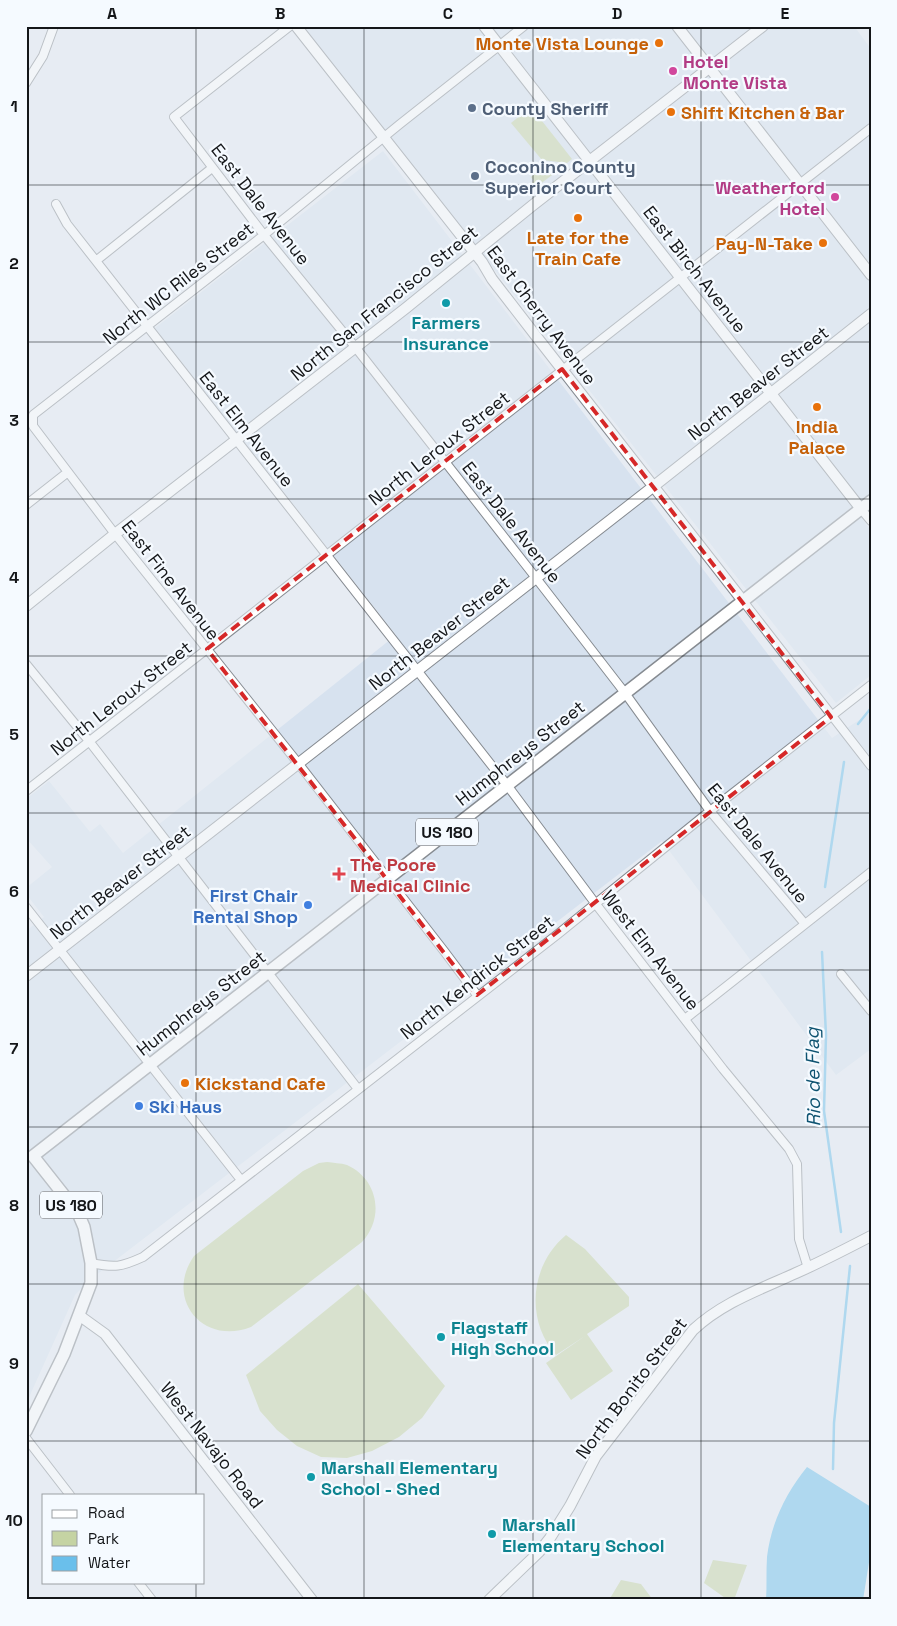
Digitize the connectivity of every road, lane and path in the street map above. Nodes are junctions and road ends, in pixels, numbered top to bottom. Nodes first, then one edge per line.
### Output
1 (54, 26) edge
2 (290, 26) edge
3 (296, 26) edge
4 (484, 26) edge
5 (524, 26) edge
6 (677, 26) edge
7 (764, 26) edge
8 (499, 46) junction
9 (709, 68) junction
10 (26, 83) edge
11 (871, 128) edge
12 (384, 137) junction
13 (590, 162) junction
14 (212, 168) junction
15 (800, 183) junction
16 (56, 204) dead end
17 (264, 235) junction
18 (474, 252) junction
19 (97, 260) junction
20 (871, 275) edge
21 (680, 277) junction
22 (871, 314) edge
23 (148, 325) junction
24 (356, 348) junction
25 (562, 369) junction
26 (771, 393) junction
27 (36, 412) joint
28 (236, 441) junction
29 (447, 462) junction
30 (68, 472) junction
31 (654, 486) junction
32 (26, 505) edge
33 (866, 505) edge
34 (871, 521) edge
35 (115, 534) junction
36 (326, 555) junction
37 (536, 578) junction
38 (744, 601) junction
39 (26, 606) edge
40 (207, 649) junction
41 (26, 664) edge
42 (416, 671) junction
43 (871, 685) edge
44 (624, 693) junction
45 (831, 717) junction
46 (89, 741) junction
47 (298, 763) junction
48 (871, 766) edge
49 (507, 785) junction
50 (26, 791) edge
51 (710, 811) junction
52 (178, 857) junction
53 (871, 872) edge
54 (388, 879) junction
55 (595, 903) junction
56 (26, 907) edge
57 (805, 924) junction
58 (60, 949) junction
59 (268, 973) junction
60 (841, 974) dead end
61 (26, 976) edge
62 (477, 996) junction
63 (871, 1012) edge
64 (685, 1019) junction
65 (152, 1065) junction
66 (358, 1089) junction
67 (28, 1156) edge
68 (241, 1180) junction
69 (871, 1236) edge
70 (91, 1263) junction
71 (808, 1268) junction
72 (80, 1316) junction
73 (26, 1431) edge
74 (26, 1438) edge
75 (69, 1494) edge
76 (140, 1584) edge
77 (152, 1600) edge
78 (312, 1600) edge
79 (489, 1600) edge

1 - 10 street
2 - 14 street, East Dale Avenue
3 - 12 street, East Cherry Avenue
4 - 8 street, East Birch Avenue
5 - 8 street, North WC Riles Street
6 - 9 street
7 - 9 street, North San Francisco Street
8 - 12 street, North WC Riles Street
8 - 13 street, East Birch Avenue
9 - 13 street, North San Francisco Street
9 - 15 street
11 - 15 street, North Leroux Street
12 - 17 street, North WC Riles Street
12 - 18 street, East Cherry Avenue
13 - 18 street, North San Francisco Street
13 - 21 street, East Birch Avenue
14 - 17 street, East Dale Avenue
14 - 19 street
15 - 20 street
15 - 21 street, North Leroux Street
16 - 19 street, East Elm Avenue
17 - 23 street, North WC Riles Street
17 - 24 street, East Dale Avenue
18 - 24 street, North San Francisco Street
18 - 25 street, East Cherry Avenue
19 - 23 street, East Elm Avenue
21 - 25 street, North Leroux Street
21 - 26 street, East Birch Avenue
22 - 26 street, North Beaver Street
23 - 27 street, North WC Riles Street
23 - 28 street, East Elm Avenue
24 - 28 street, North San Francisco Street
24 - 29 street, East Dale Avenue
25 - 29 street, North Leroux Street
25 - 31 street, East Cherry Avenue
26 - 31 street, North Beaver Street
26 - 33 street, East Birch Avenue
27 - 30 street, East Fine Avenue
28 - 35 street, North San Francisco Street
28 - 36 street, East Elm Avenue
29 - 36 street, North Leroux Street
29 - 37 street, East Dale Avenue
30 - 32 street
30 - 35 street, East Fine Avenue
31 - 37 street, North Beaver Street
31 - 38 street, East Cherry Avenue
33 - 34 street
33 - 38 main road, Humphreys Street / US 180
35 - 39 street, North San Francisco Street
35 - 40 street, East Fine Avenue
36 - 40 street, North Leroux Street
36 - 42 street, East Elm Avenue
37 - 42 street, North Beaver Street
37 - 44 street, East Dale Avenue
38 - 44 main road, Humphreys Street / US 180
38 - 45 street
40 - 46 street, North Leroux Street
40 - 47 street, East Fine Avenue
41 - 46 street
42 - 47 street, North Beaver Street
42 - 49 street, West Elm Avenue
43 - 45 street, North Kendrick Street
44 - 49 main road, Humphreys Street / US 180
44 - 51 street, East Dale Avenue
45 - 48 street
45 - 51 street, North Kendrick Street
46 - 50 street, North Leroux Street
46 - 52 street
47 - 52 street, North Beaver Street
47 - 54 street, East Fine Avenue
49 - 54 main road, Humphreys Street / US 180
49 - 55 street, West Elm Avenue
51 - 55 street, North Kendrick Street
51 - 57 street, East Dale Avenue
52 - 58 street, North Beaver Street
52 - 59 street
53 - 57 street
54 - 59 main road, Humphreys Street / US 180
54 - 62 street, East Fine Avenue
55 - 62 street, North Kendrick Street
55 - 64 street, West Elm Avenue
56 - 58 street
57 - 64 street
58 - 61 street, North Beaver Street
58 - 65 street
59 - 65 main road, Humphreys Street / US 180
59 - 66 street
60 - 63 street
62 - 66 street, North Kendrick Street
64 - 71 street, West Elm Avenue
65 - 67 main road, Humphreys Street / US 180
65 - 68 street
66 - 68 street, North Kendrick Street
67 - 70 main road, US 180
68 - 70 street, North Kendrick Street
69 - 71 street, North Bonito Street
70 - 72 main road, US 180
71 - 79 street, North Bonito Street
72 - 73 main road, US 180
72 - 78 street, West Navajo Road
74 - 75 street
76 - 77 street

